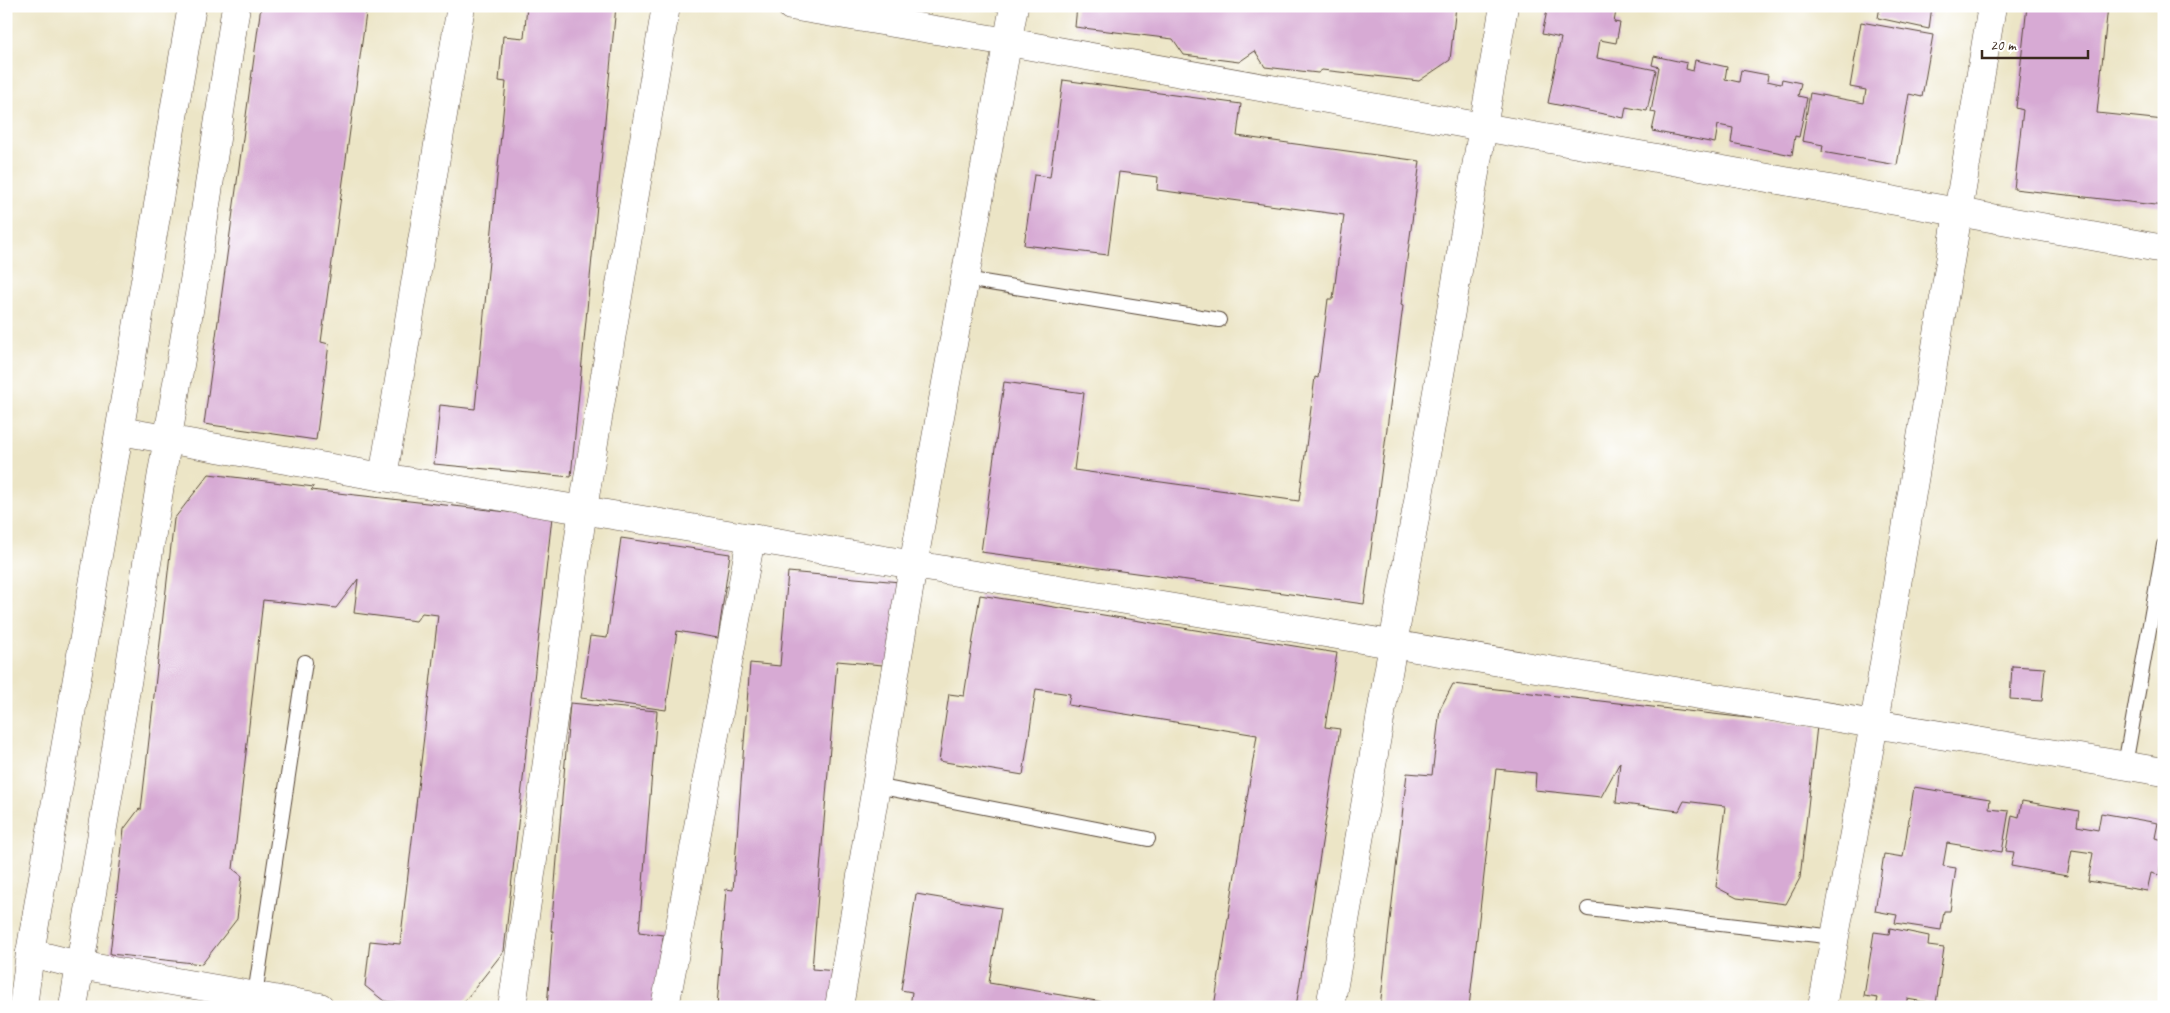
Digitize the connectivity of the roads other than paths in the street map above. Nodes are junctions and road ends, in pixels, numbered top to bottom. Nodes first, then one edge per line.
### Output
1 (192, 6) edge
2 (236, 6) edge
3 (461, 6) edge
4 (666, 6) edge
5 (791, 6) edge
6 (1014, 6) edge
7 (1504, 6) edge
8 (1992, 6) edge
9 (836, 10) edge
10 (1008, 42) junction
11 (1481, 127) junction
12 (1958, 212) junction
13 (2164, 249) edge
14 (965, 279) junction
15 (1219, 320) dead end
16 (120, 431) junction
17 (168, 439) junction
18 (383, 477) junction
19 (583, 509) junction
20 (751, 538) junction
21 (2164, 545) edge
22 (913, 566) junction
23 (1392, 645) junction
24 (305, 662) dead end
25 (1874, 724) junction
26 (2125, 765) junction
27 (2164, 772) edge
28 (876, 786) junction
29 (1148, 839) dead end
30 (1588, 908) dead end
31 (1835, 937) junction
32 (30, 953) junction
33 (79, 965) junction
34 (255, 995) junction
35 (23, 1007) edge
36 (73, 1007) edge
37 (320, 1007) edge
38 (512, 1007) edge
39 (665, 1007) edge
40 (839, 1007) edge
41 (1330, 1007) edge
42 (1822, 1007) edge

1 - 16 street
2 - 17 street
3 - 18 street
4 - 19 street
5 - 9 street
6 - 10 street
7 - 11 street
8 - 12 street
9 - 10 street
10 - 11 street
10 - 14 street
11 - 12 street
11 - 23 street
12 - 13 street
12 - 25 street
14 - 15 lane
14 - 22 street
16 - 17 street
16 - 32 street
17 - 18 street
17 - 33 street
18 - 19 street
19 - 20 street
19 - 38 street
20 - 22 street
20 - 39 street
21 - 26 lane
22 - 23 street
22 - 28 street
23 - 25 street
23 - 41 street
24 - 34 lane
25 - 26 street
25 - 31 street
26 - 27 street
28 - 29 lane
28 - 40 street
30 - 31 lane
31 - 42 street
32 - 33 street
32 - 35 street
33 - 34 street
33 - 36 street
34 - 37 street

